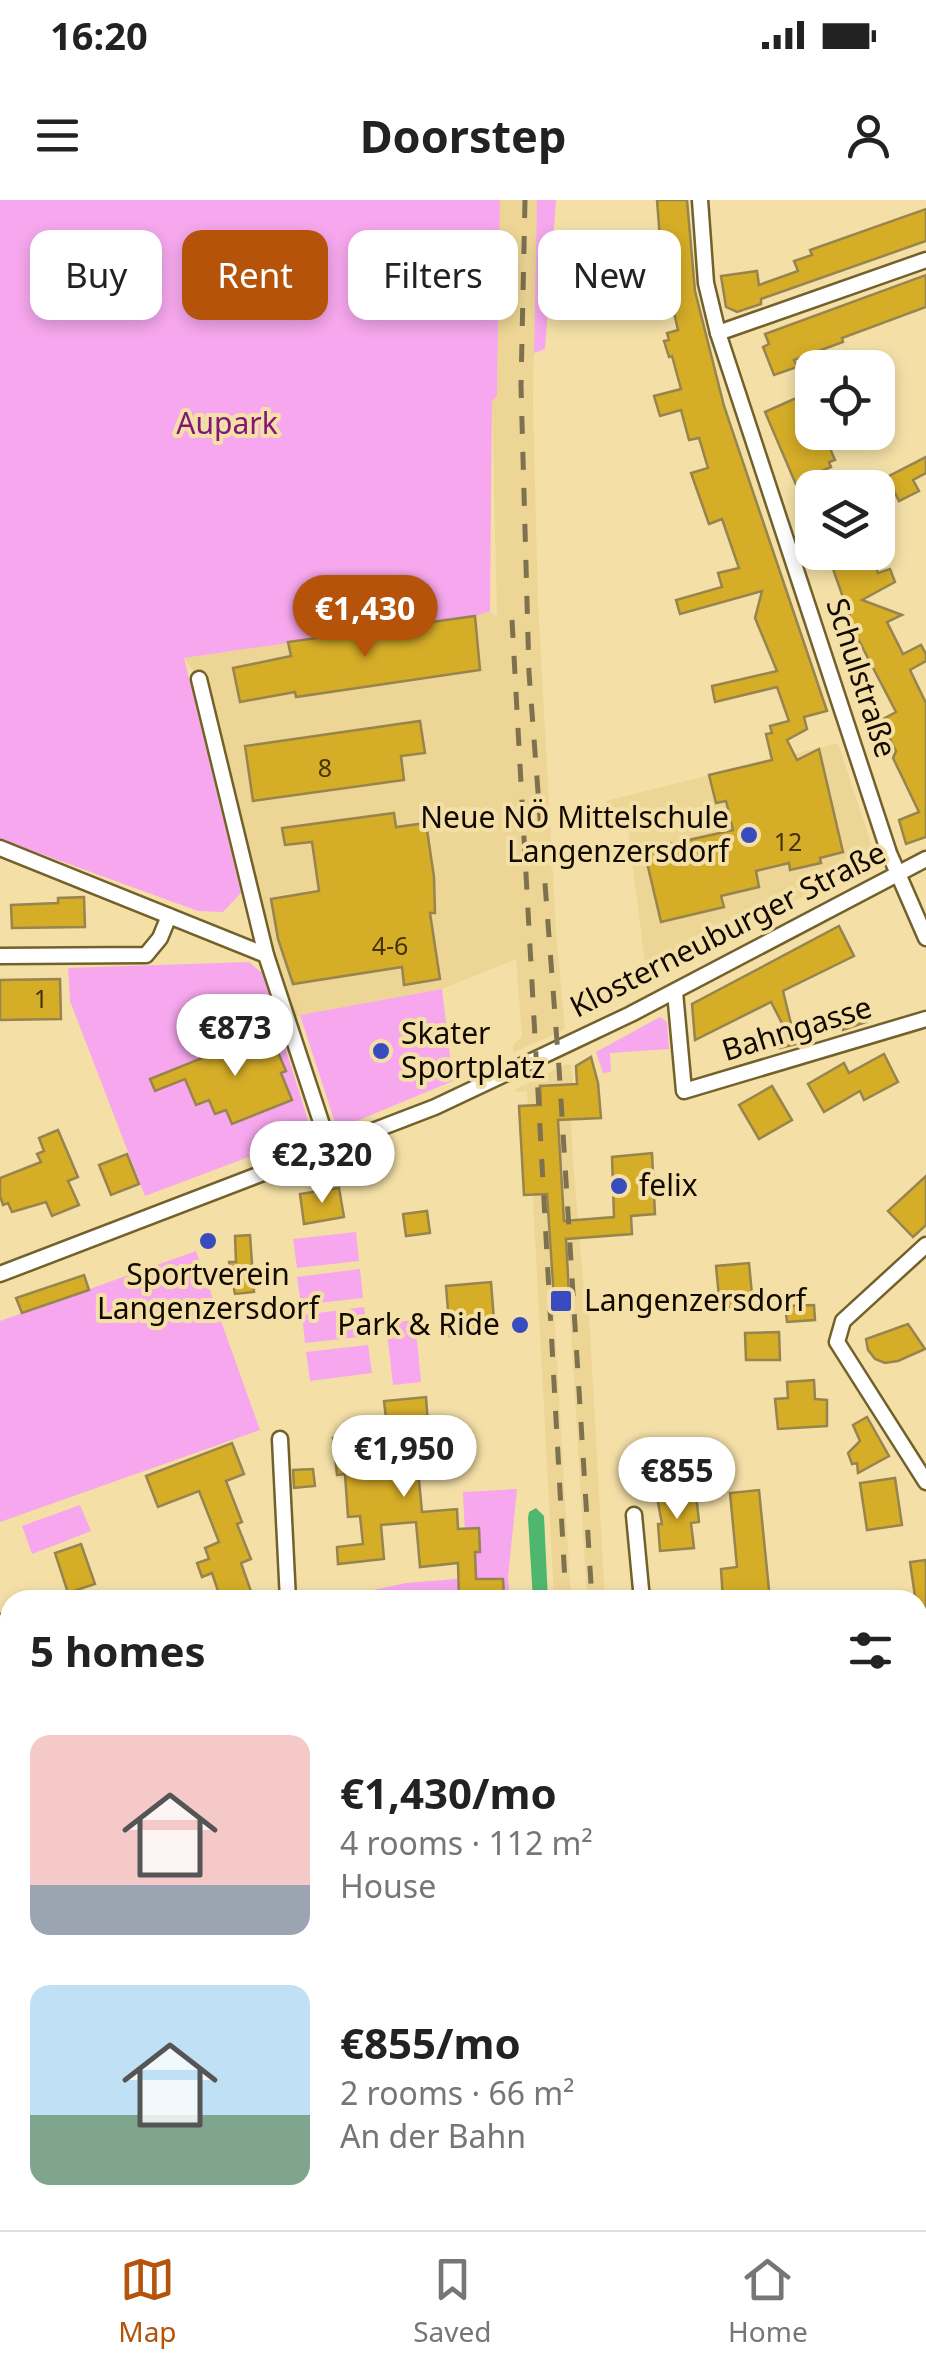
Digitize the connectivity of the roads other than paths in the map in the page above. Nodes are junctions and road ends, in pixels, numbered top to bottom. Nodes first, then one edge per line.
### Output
1 (700, 200) edge
2 (926, 260) edge
3 (718, 333) junction
4 (199, 679) dead end
5 (0, 848) edge
6 (926, 858) edge
7 (896, 873) junction
8 (169, 916) junction
9 (926, 938) edge
10 (266, 955) junction
11 (0, 956) edge
12 (675, 992) junction
13 (926, 1018) edge
14 (330, 1149) junction
15 (926, 1245) edge
16 (0, 1274) edge
17 (280, 1439) dead end
18 (926, 1482) edge
19 (634, 1515) dead end
20 (288, 1590) edge
21 (641, 1590) edge

1 - 3 street, Schulstraße
2 - 3 street
3 - 7 street, Schulstraße
4 - 10 street
5 - 8 street
6 - 7 street, Klosterneuburger Straße
7 - 9 street, Schulstraße
7 - 12 street, Klosterneuburger Straße
8 - 10 street
8 - 11 street
10 - 14 street
12 - 13 street, Bahngasse
12 - 14 street, Klosterneuburger Straße
14 - 16 street, Klosterneuburger Straße
15 - 18 street
17 - 20 street
19 - 21 street

